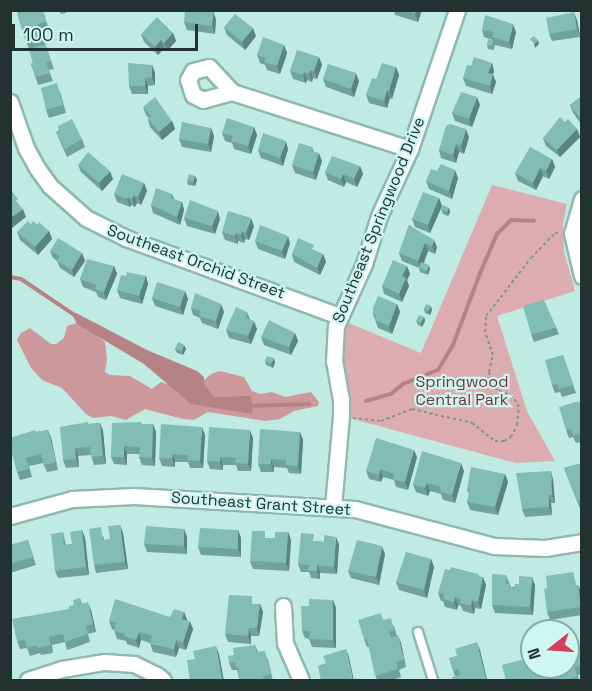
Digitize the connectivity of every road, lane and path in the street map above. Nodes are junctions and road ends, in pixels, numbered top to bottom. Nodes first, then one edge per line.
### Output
1 (457, 10) edge
2 (232, 92) dead end
3 (10, 102) edge
4 (410, 149) junction
5 (582, 199) edge
6 (572, 233) junction
7 (582, 276) edge
8 (339, 316) junction
9 (341, 416) junction
10 (333, 507) junction
11 (10, 516) edge
12 (582, 542) edge
13 (283, 606) dead end
14 (418, 632) dead end
15 (28, 681) edge
16 (163, 681) edge
17 (301, 681) edge
18 (433, 681) edge

1 - 4 street, Southeast Springwood Drive
2 - 4 street
3 - 8 street, Southeast Orchid Street
4 - 8 street, Southeast Springwood Drive
5 - 6 street
6 - 7 street
6 - 9 path
8 - 9 street, Southeast Springwood Drive
9 - 10 street, Southeast Springwood Drive
10 - 11 street, Southeast Grant Street
10 - 12 street, Southeast Grant Street
13 - 17 street
14 - 18 lane
15 - 16 street

